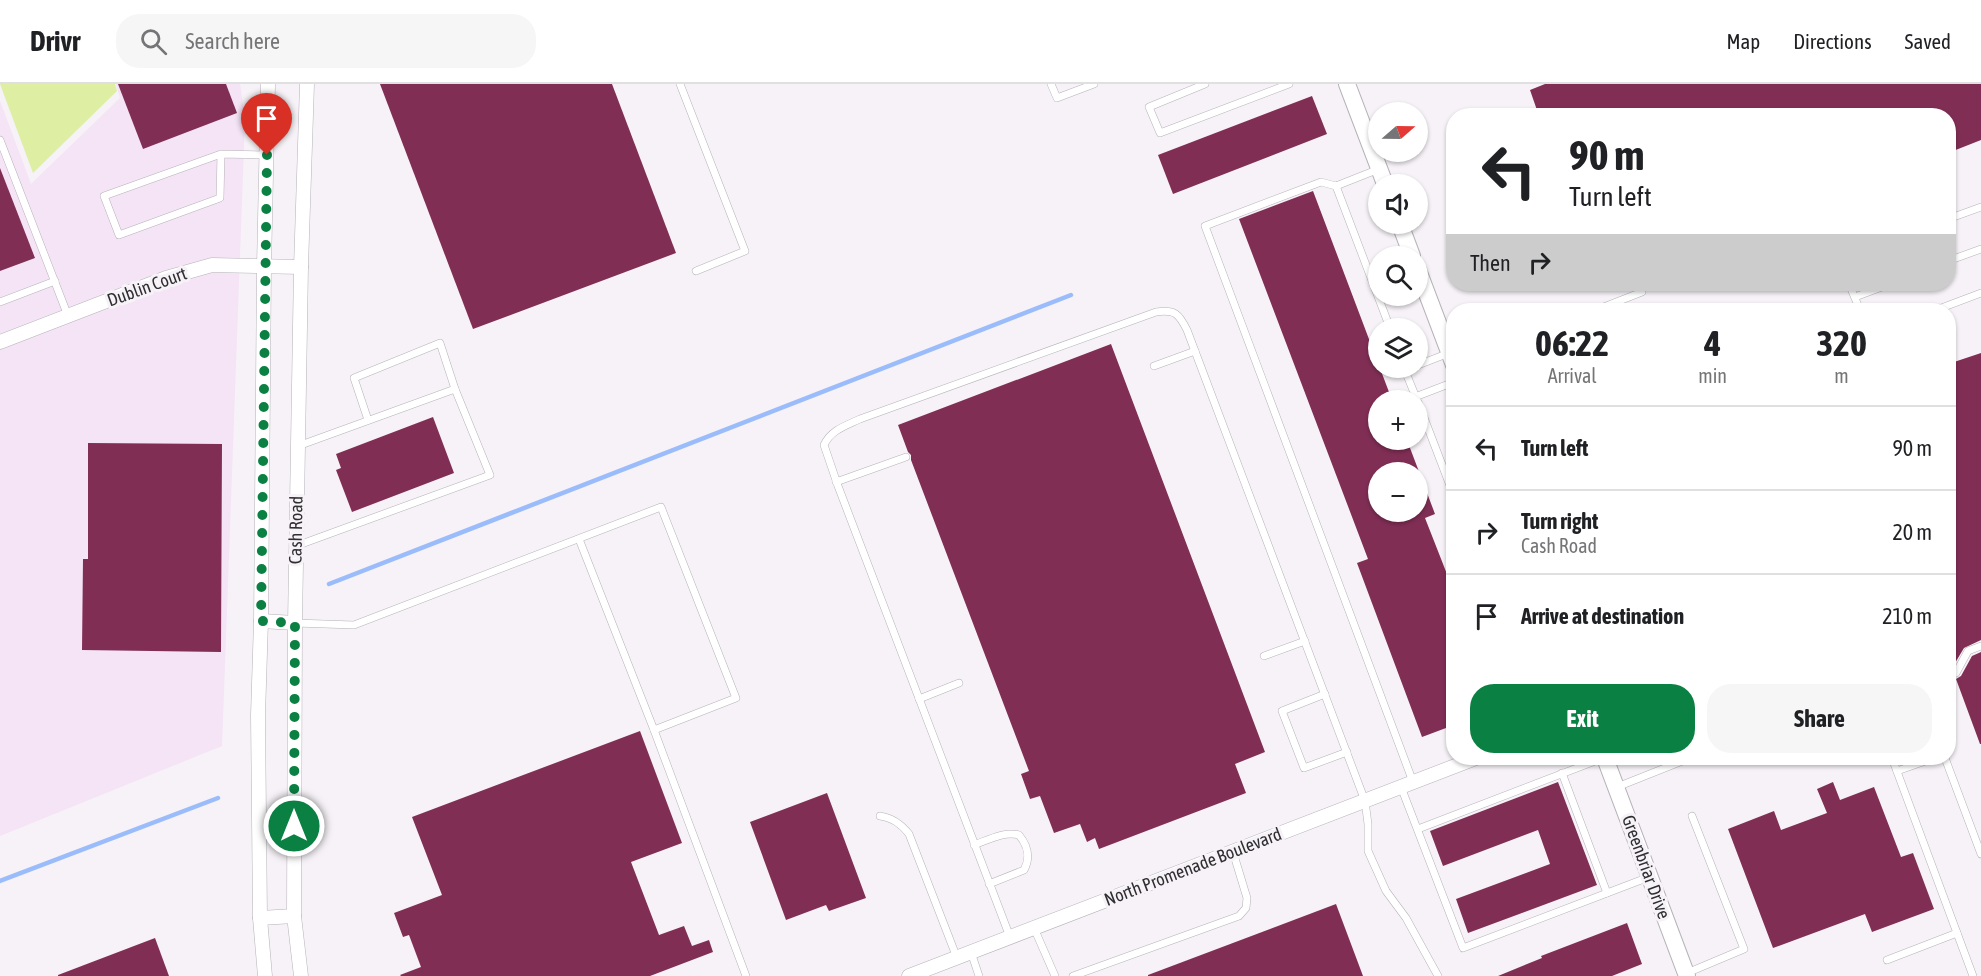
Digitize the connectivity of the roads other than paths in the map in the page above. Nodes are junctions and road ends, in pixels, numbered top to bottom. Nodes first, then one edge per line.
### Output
1 (268, 84) edge
2 (307, 84) edge
3 (680, 84) edge
4 (1051, 84) edge
5 (1094, 84) edge
6 (1205, 84) edge
7 (1289, 84) edge
8 (1347, 84) edge
9 (0, 140) edge
10 (221, 154) junction
11 (267, 155) junction
12 (1381, 174) edge
13 (1368, 180) edge
14 (1336, 186) junction
15 (1981, 207) edge
16 (1956, 216) edge
17 (1981, 249) edge
18 (1956, 258) edge
19 (264, 266) junction
20 (301, 267) junction
21 (696, 271) dead end
22 (55, 281) junction
23 (1853, 291) edge
24 (1871, 291) edge
25 (1642, 292) dead end
26 (1981, 293) edge
27 (1428, 297) edge
28 (1855, 297) junction
29 (0, 302) edge
30 (1614, 303) edge
31 (1857, 303) edge
32 (1955, 303) edge
33 (68, 316) junction
34 (1386, 318) edge
35 (0, 342) edge
36 (1446, 346) edge
37 (1195, 351) junction
38 (1446, 360) edge
39 (1428, 363) edge
40 (1154, 366) dead end
41 (1446, 386) edge
42 (454, 389) junction
43 (1428, 395) edge
44 (368, 420) junction
45 (1428, 429) edge
46 (298, 446) junction
47 (906, 457) dead end
48 (1446, 475) edge
49 (836, 482) junction
50 (579, 539) junction
51 (296, 546) junction
52 (261, 621) junction
53 (295, 623) junction
54 (1305, 641) junction
55 (1981, 646) edge
56 (1264, 656) dead end
57 (1956, 673) edge
58 (959, 683) dead end
59 (1325, 694) junction
60 (919, 699) junction
61 (654, 730) junction
62 (1347, 752) junction
63 (1457, 765) edge
64 (1586, 765) edge
65 (1607, 765) edge
66 (1895, 765) edge
67 (1914, 765) edge
68 (1948, 765) edge
69 (1668, 766) edge
70 (1897, 771) junction
71 (1562, 774) junction
72 (1407, 784) junction
73 (1616, 787) junction
74 (1365, 801) junction
75 (880, 816) dead end
76 (1692, 816) dead end
77 (1418, 829) junction
78 (975, 845) junction
79 (1233, 852) junction
80 (1981, 854) edge
81 (1649, 877) junction
82 (989, 884) junction
83 (1607, 893) junction
84 (294, 916) junction
85 (260, 918) junction
86 (1034, 928) junction
87 (1957, 933) junction
88 (1010, 937) junction
89 (971, 952) junction
90 (957, 958) junction
91 (1887, 960) dead end
92 (1687, 974) edge
93 (265, 976) edge
94 (301, 976) edge
95 (746, 976) edge
96 (909, 976) edge
97 (979, 976) edge
98 (1055, 976) edge
99 (1073, 976) edge
100 (1438, 976) edge
101 (1973, 976) edge

1 - 11 street, Cash Road
2 - 20 street, Cash Road
3 - 21 lane
4 - 5 lane
6 - 7 lane
8 - 12 street
9 - 22 lane
10 - 10 lane
10 - 11 lane
11 - 19 street, Cash Road
13 - 14 lane
14 - 34 lane
14 - 72 lane
15 - 16 lane
17 - 18 lane
19 - 20 street, Dublin Court
19 - 33 street, Dublin Court
19 - 52 street, Cash Road
20 - 46 street, Cash Road
22 - 29 lane
22 - 33 lane
23 - 28 lane
24 - 28 lane
25 - 30 lane
26 - 32 lane
27 - 36 street
28 - 31 lane
33 - 35 street, Dublin Court
37 - 40 lane
37 - 49 lane
37 - 54 lane
38 - 39 lane
41 - 43 lane
42 - 44 lane
42 - 44 lane
42 - 51 lane
44 - 46 lane
45 - 48 lane
46 - 51 street, Cash Road
47 - 49 lane
49 - 60 lane
50 - 53 lane
50 - 61 lane
50 - 61 lane
51 - 53 street, Cash Road
52 - 53 street
52 - 85 street, Cash Road
53 - 84 street, Cash Road
54 - 56 lane
54 - 59 lane
55 - 57 lane
58 - 60 lane
59 - 62 lane
59 - 62 lane
60 - 78 lane
61 - 95 lane
62 - 74 lane
63 - 72 street, North Promenade Boulevard
64 - 71 lane
65 - 73 street, Greenbriar Drive
66 - 70 lane
67 - 70 lane
68 - 80 lane
69 - 73 lane
70 - 87 lane
71 - 77 lane
71 - 83 lane
72 - 74 street, North Promenade Boulevard
72 - 77 lane
73 - 81 street, Greenbriar Drive
74 - 79 street, North Promenade Boulevard
74 - 100 lane
75 - 90 lane
76 - 92 lane
77 - 83 lane
78 - 82 lane
78 - 82 lane
79 - 86 street, North Promenade Boulevard
79 - 99 lane
81 - 83 lane
81 - 92 street, Greenbriar Drive
82 - 88 lane
84 - 85 street
84 - 94 street, Cash Road
85 - 93 street, Cash Road
86 - 88 street, North Promenade Boulevard
86 - 98 lane
87 - 91 lane
87 - 101 lane
88 - 89 street, North Promenade Boulevard
89 - 90 street, North Promenade Boulevard
89 - 97 lane
90 - 96 street, North Promenade Boulevard

